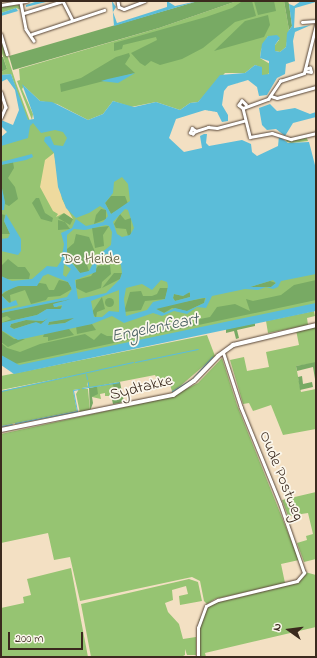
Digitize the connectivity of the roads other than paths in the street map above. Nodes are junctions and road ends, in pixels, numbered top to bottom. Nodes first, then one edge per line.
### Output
1 (27, 1) edge
2 (63, 1) edge
3 (118, 1) edge
4 (145, 1) edge
5 (21, 3) junction
6 (1, 5) edge
7 (104, 10) dead end
8 (24, 13) junction
9 (72, 19) junction
10 (316, 21) edge
11 (302, 22) dead end
12 (316, 25) edge
13 (1, 34) edge
14 (32, 34) junction
15 (34, 41) dead end
16 (7, 54) dead end
17 (316, 88) edge
18 (1, 92) edge
19 (271, 96) junction
20 (246, 105) junction
21 (243, 108) junction
22 (1, 118) edge
23 (244, 121) junction
24 (196, 130) dead end
25 (316, 132) edge
26 (316, 325) edge
27 (223, 352) junction
28 (1, 430) edge
29 (198, 657) edge

1 - 5 street
2 - 8 street
2 - 9 street
3 - 4 street
5 - 6 street
5 - 8 street
7 - 9 street
8 - 14 street
9 - 14 street
10 - 11 street
12 - 19 street
13 - 16 street
14 - 15 street
17 - 19 street
18 - 22 street
19 - 20 street
20 - 21 street
20 - 21 street
21 - 23 street
23 - 24 street
23 - 25 street
26 - 27 street, Sydtakke
27 - 28 street, Sydtakke
27 - 29 street, Oude Postweg

